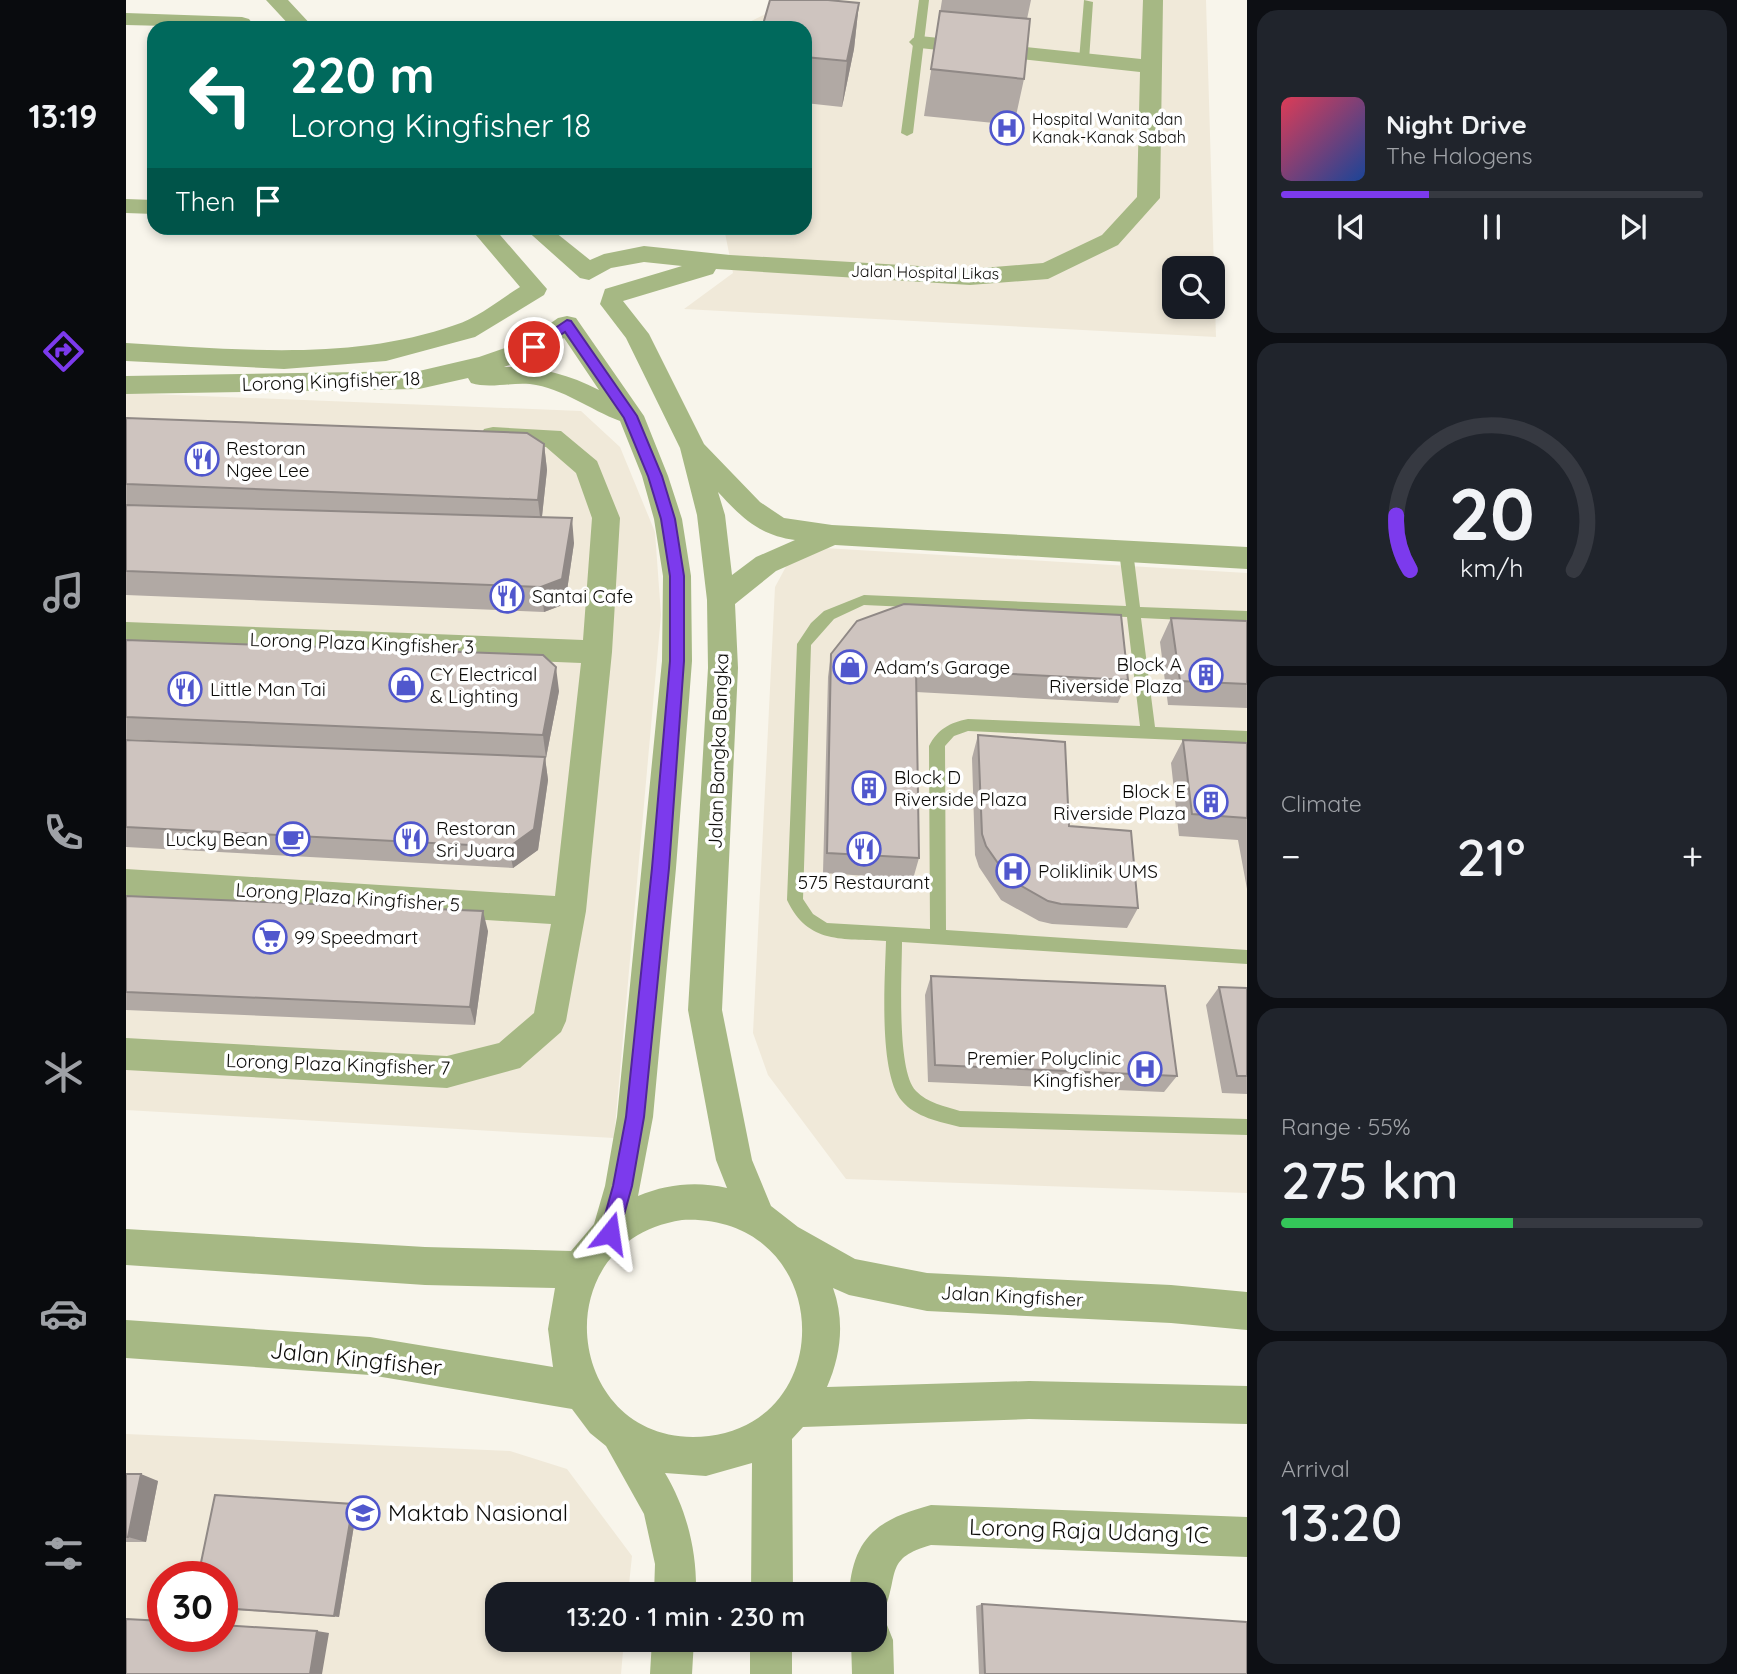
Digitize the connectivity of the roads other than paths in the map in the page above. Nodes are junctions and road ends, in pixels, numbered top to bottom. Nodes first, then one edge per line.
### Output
1 (276, 0) edge
2 (923, 0) edge
3 (1153, 0) edge
4 (1088, 2) dead end
5 (126, 19) edge
6 (184, 21) edge
7 (297, 21) edge
8 (920, 42) junction
9 (1084, 60) junction
10 (1153, 67) junction
11 (907, 133) dead end
12 (126, 206) edge
13 (147, 207) edge
14 (490, 235) edge
15 (544, 235) edge
16 (730, 263) junction
17 (589, 272) junction
18 (548, 279) junction
19 (613, 300) junction
20 (567, 324) junction
21 (126, 352) edge
22 (419, 380) junction
23 (126, 385) edge
24 (631, 416) junction
25 (469, 436) edge
26 (693, 448) junction
27 (832, 535) junction
28 (1126, 551) junction
29 (1247, 558) edge
30 (721, 600) junction
31 (1134, 612) junction
32 (1247, 617) edge
33 (126, 633) edge
34 (597, 652) junction
35 (1148, 733) junction
36 (1247, 737) edge
37 (126, 883) edge
38 (570, 911) junction
39 (894, 935) junction
40 (938, 937) junction
41 (1247, 957) edge
42 (126, 1054) edge
43 (1247, 1127) edge
44 (756, 1215) junction
45 (610, 1233) junction
46 (788, 1241) junction
47 (126, 1247) edge
48 (581, 1270) junction
49 (1247, 1311) edge
50 (126, 1339) edge
51 (584, 1392) junction
52 (1247, 1405) edge
53 (783, 1420) junction
54 (621, 1435) junction
55 (1247, 1537) edge
56 (675, 1582) edge
57 (773, 1582) edge
58 (870, 1582) edge
59 (672, 1652) edge
60 (771, 1652) edge
61 (872, 1652) edge
62 (671, 1674) edge
63 (771, 1674) edge
64 (873, 1674) edge

1 - 7 street
2 - 8 lane
3 - 10 street, Jalan Hospital Likas
4 - 9 lane
5 - 6 street
8 - 9 street
8 - 11 lane
9 - 10 street
10 - 16 street, Jalan Hospital Likas
12 - 13 street
14 - 18 street
15 - 17 street
16 - 17 street
16 - 19 street
17 - 18 street
17 - 19 street
18 - 20 street
18 - 21 street, Lorong Kingfisher 18
19 - 20 street
19 - 26 street, Jalan Bangka Bangka
20 - 22 street, Lorong Kingfisher 18
20 - 24 street
22 - 23 street, Lorong Kingfisher 18
22 - 24 street
24 - 45 street
25 - 34 street, Lorong Plaza Kingfisher 7
26 - 27 street
26 - 30 street, Jalan Bangka Bangka
27 - 28 street
27 - 30 street
28 - 29 street
28 - 31 lane
30 - 44 street, Jalan Bangka Bangka
31 - 32 lane
31 - 35 lane
31 - 39 lane
33 - 34 street, Lorong Plaza Kingfisher 3
34 - 38 street, Lorong Plaza Kingfisher 7
35 - 36 lane
35 - 40 lane
37 - 38 street, Lorong Plaza Kingfisher 5
38 - 42 street, Lorong Plaza Kingfisher 7
39 - 40 lane
39 - 43 lane
40 - 41 lane
44 - 45 street
44 - 46 street
45 - 48 street
46 - 49 street, Jalan Kingfisher
46 - 53 street
47 - 48 street
48 - 51 street
50 - 51 street, Jalan Kingfisher
51 - 54 street
52 - 53 street
53 - 54 street
53 - 57 street
54 - 56 street
55 - 58 street, Lorong Raja Udang 1C
59 - 62 street
60 - 63 street
61 - 64 street

